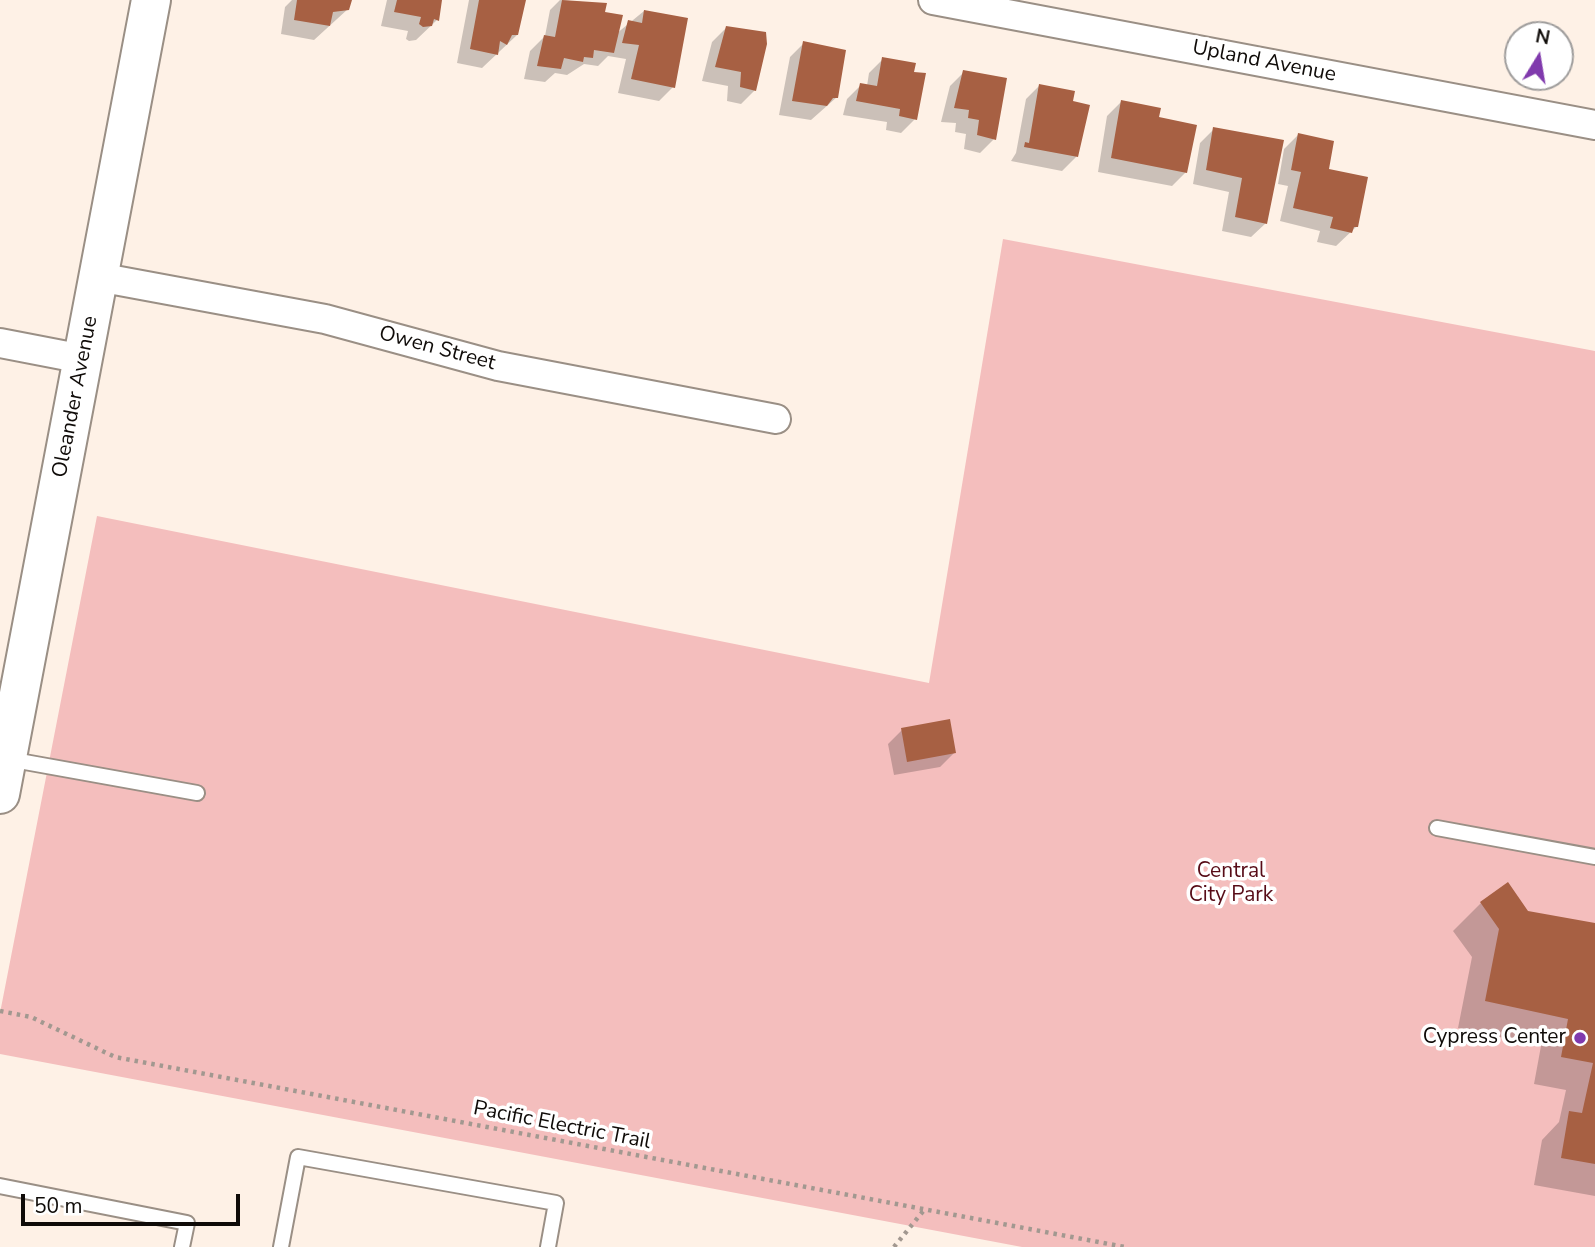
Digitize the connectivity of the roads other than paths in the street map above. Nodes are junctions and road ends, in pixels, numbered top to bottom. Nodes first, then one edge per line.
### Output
1 (152, 0) edge
2 (933, 0) edge
3 (1041, 10) edge
4 (1595, 125) edge
5 (98, 277) junction
6 (0, 343) edge
7 (83, 359) junction
8 (776, 419) dead end
9 (2, 770) edge
10 (197, 793) dead end
11 (1437, 828) dead end
12 (1595, 857) edge
13 (0, 1186) edge
14 (182, 1247) edge
15 (281, 1247) edge
16 (548, 1247) edge

1 - 5 street, Oleander Avenue
2 - 3 street, Upland Avenue
3 - 4 street, Upland Avenue
5 - 7 street, Oleander Avenue
5 - 8 street, Owen Street
6 - 7 street
7 - 9 street, Oleander Avenue
9 - 10 lane
11 - 12 lane
13 - 14 lane
15 - 16 lane

